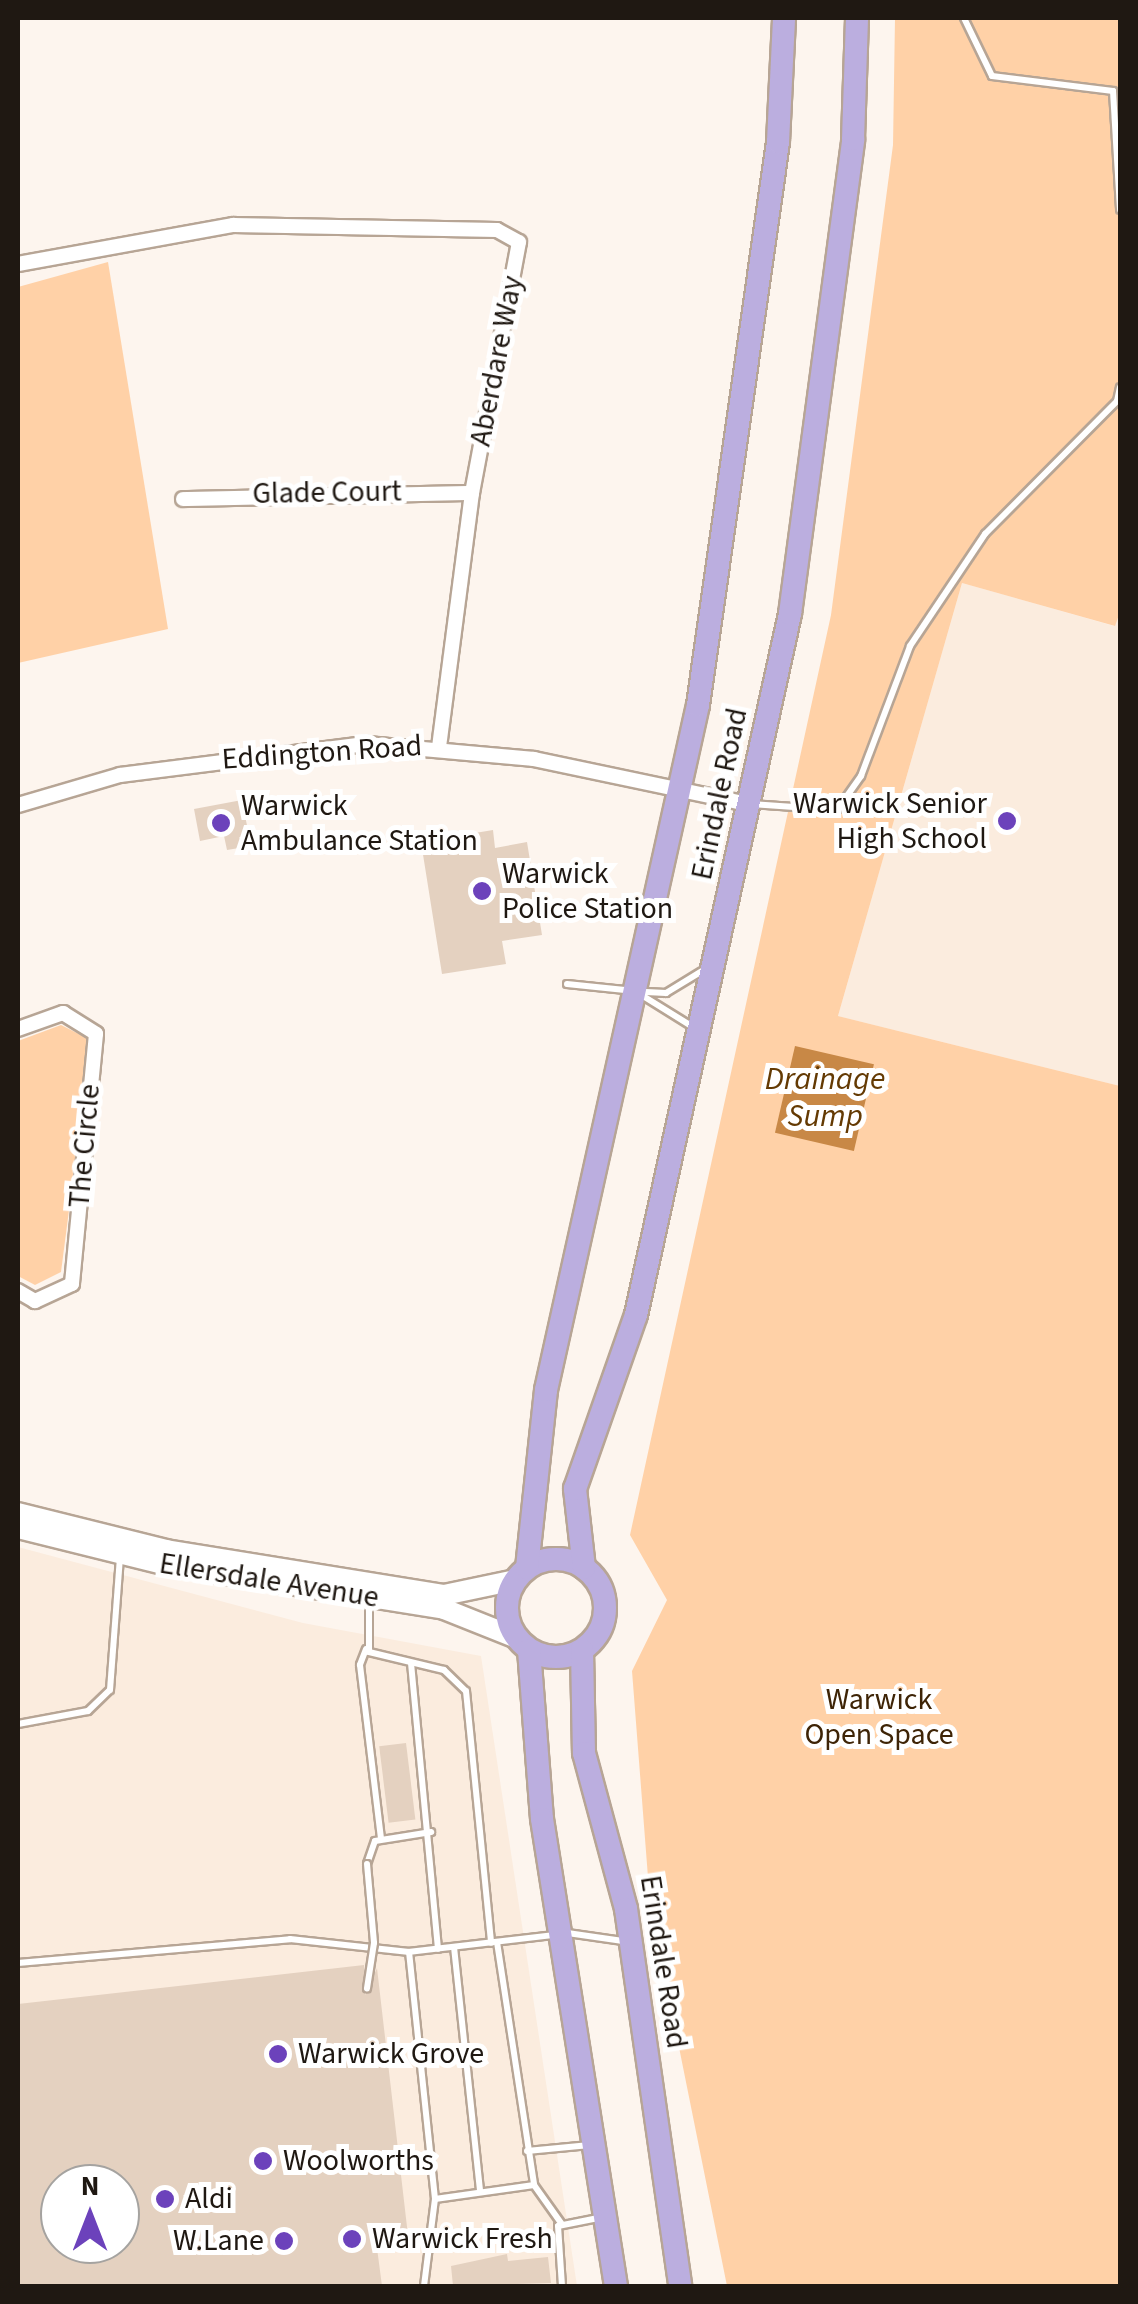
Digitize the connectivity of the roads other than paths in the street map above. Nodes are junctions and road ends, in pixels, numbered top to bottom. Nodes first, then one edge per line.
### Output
1 (784, 18) edge
2 (857, 18) edge
3 (964, 18) edge
4 (1120, 210) edge
5 (18, 264) edge
6 (1120, 387) edge
7 (472, 492) junction
8 (183, 498) dead end
9 (439, 746) junction
10 (679, 787) junction
11 (747, 804) junction
12 (18, 805) edge
13 (718, 956) junction
14 (567, 984) dead end
15 (635, 991) junction
16 (18, 1030) edge
17 (700, 1050) junction
18 (18, 1291) edge
19 (18, 1513) edge
20 (18, 1528) edge
21 (121, 1549) junction
22 (584, 1568) junction
23 (521, 1574) junction
24 (369, 1599) junction
25 (523, 1644) junction
26 (366, 1649) junction
27 (582, 1650) junction
28 (411, 1663) junction
29 (18, 1724) edge
30 (431, 1832) junction
31 (381, 1839) junction
32 (557, 1934) junction
33 (494, 1942) junction
34 (632, 1943) junction
35 (454, 1947) junction
36 (438, 1949) junction
37 (409, 1952) junction
38 (18, 1963) edge
39 (367, 1988) dead end
40 (590, 2145) junction
41 (527, 2152) junction
42 (534, 2185) junction
43 (480, 2192) junction
44 (434, 2199) junction
45 (603, 2217) junction
46 (671, 2217) junction
47 (561, 2222) junction
48 (424, 2286) edge
49 (562, 2286) edge
50 (616, 2286) edge
51 (680, 2286) edge
52 (694, 2286) edge

1 - 10 main road, Erindale Road
2 - 11 main road, Erindale Road
3 - 4 lane
5 - 7 street, Aberdare Way
6 - 11 lane
7 - 8 street, Glade Court
7 - 9 street, Aberdare Way
9 - 10 street, Eddington Road
9 - 12 street, Eddington Road
10 - 11 street, Eddington Road
10 - 15 main road, Erindale Road
11 - 13 main road, Erindale Road
13 - 15 lane
13 - 17 main road, Erindale Road
14 - 15 lane
15 - 17 lane
15 - 23 main road, Erindale Road
16 - 18 street, The Circle
17 - 22 main road, Erindale Road
19 - 21 street, Ellersdale Avenue
20 - 21 street, Ellersdale Avenue
21 - 23 street, Ellersdale Avenue
21 - 24 street, Ellersdale Avenue
21 - 29 lane
22 - 23 main road
22 - 27 main road, Erindale Road
23 - 25 main road, Erindale Road
24 - 25 street, Ellersdale Avenue
24 - 26 lane
25 - 27 main road
25 - 32 main road, Erindale Road
26 - 28 lane
26 - 31 lane
27 - 34 main road, Erindale Road
28 - 30 lane
28 - 33 lane
30 - 31 lane
30 - 36 lane
31 - 39 lane, bridge
32 - 33 lane
32 - 34 lane
32 - 40 main road, Erindale Road
33 - 35 lane
33 - 41 lane
34 - 46 main road, Erindale Road
35 - 36 lane
35 - 43 lane
36 - 37 lane
37 - 38 lane
37 - 44 lane
40 - 41 lane
40 - 45 main road, Erindale Road
41 - 42 lane
42 - 43 lane
42 - 47 lane
43 - 44 lane
44 - 48 lane
45 - 47 lane
45 - 50 main road, Erindale Road
46 - 51 main road, Erindale Road
46 - 52 main road
47 - 49 lane

